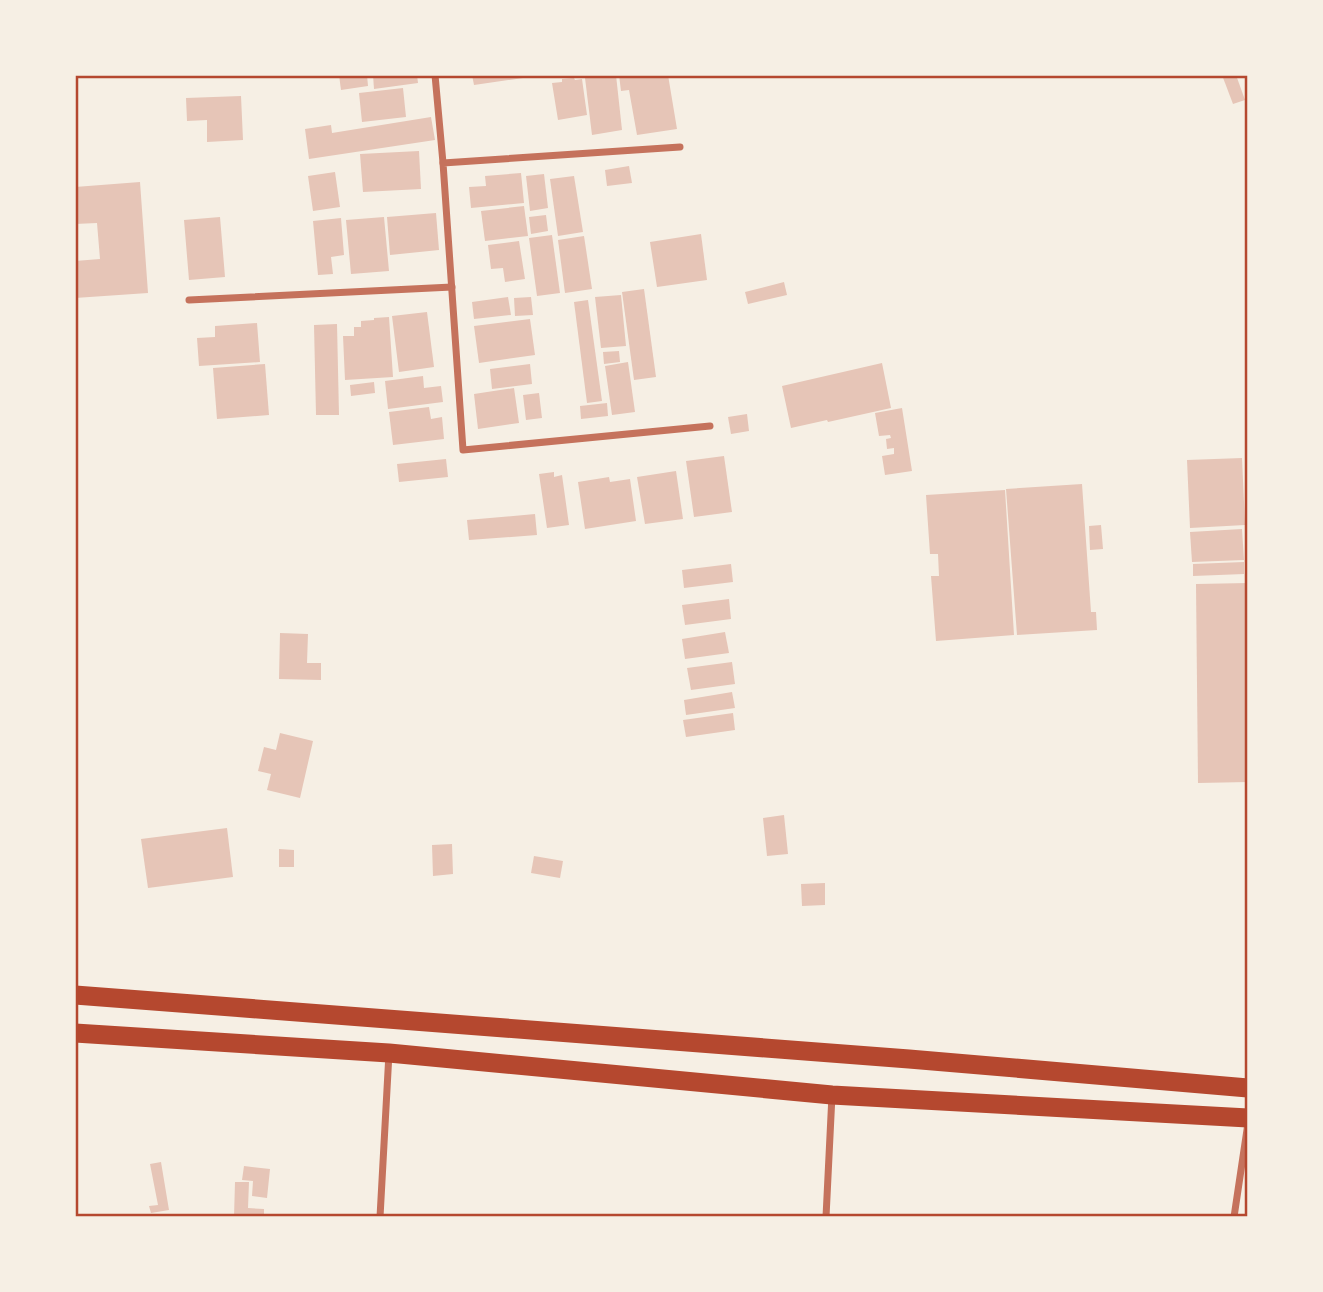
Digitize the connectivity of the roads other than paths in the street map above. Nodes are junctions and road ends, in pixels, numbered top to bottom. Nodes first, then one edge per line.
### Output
1 (435, 75) edge
2 (680, 147) dead end
3 (443, 163) junction
4 (452, 286) junction
5 (189, 300) dead end
6 (710, 426) dead end
7 (75, 995) edge
8 (75, 1033) edge
9 (389, 1053) junction
10 (1248, 1088) edge
11 (832, 1095) junction
12 (1248, 1121) edge
13 (380, 1217) edge
14 (826, 1217) edge
15 (1234, 1217) edge

1 - 3 street
2 - 3 street
3 - 4 street
4 - 5 street
4 - 6 street
7 - 10 highway
8 - 9 highway
9 - 11 highway
9 - 13 street
11 - 12 highway
11 - 14 street
12 - 15 street

